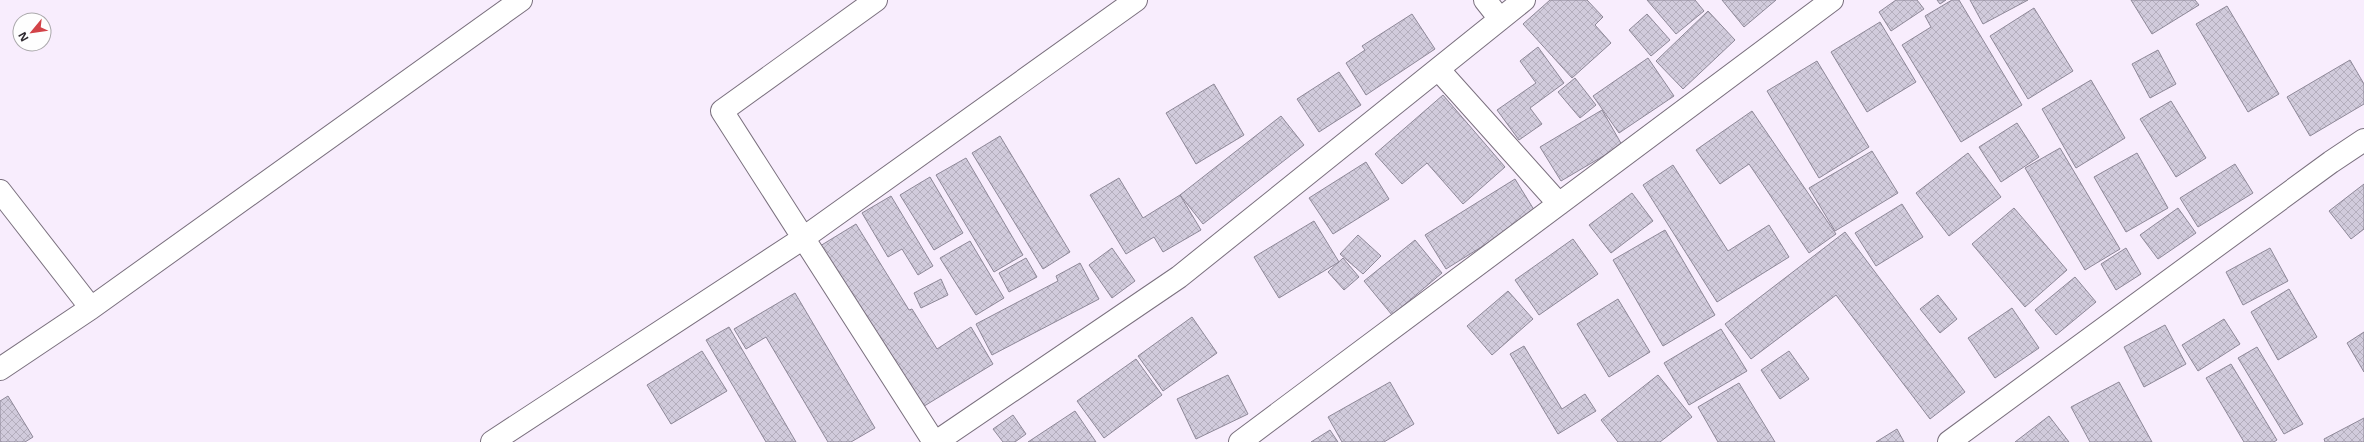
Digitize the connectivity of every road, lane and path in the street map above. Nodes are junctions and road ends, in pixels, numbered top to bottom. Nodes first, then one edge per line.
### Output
1 (521, 0) edge
2 (876, 0) edge
3 (1136, 0) edge
4 (1485, 0) edge
5 (1524, 0) edge
6 (1832, 0) edge
7 (1500, 19) junction
8 (1438, 69) junction
9 (2364, 140) edge
10 (0, 191) edge
11 (1559, 204) junction
12 (802, 239) junction
13 (91, 308) junction
14 (0, 369) edge
15 (492, 442) edge
16 (935, 442) edge
17 (1240, 442) edge
18 (1949, 442) edge

1 - 13 street
2 - 12 street
3 - 12 street
4 - 7 street
5 - 7 street
6 - 11 street
7 - 8 street
8 - 11 street
8 - 16 street
9 - 18 street
10 - 13 street
11 - 17 street
12 - 15 street
12 - 16 street
13 - 14 street

